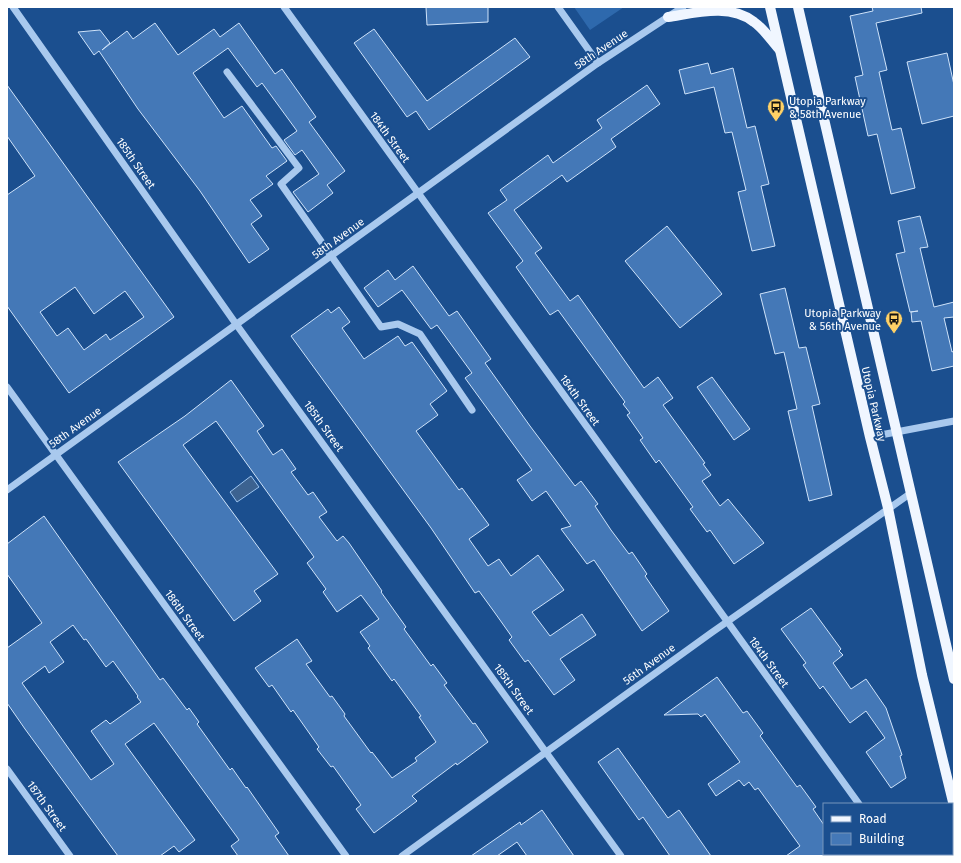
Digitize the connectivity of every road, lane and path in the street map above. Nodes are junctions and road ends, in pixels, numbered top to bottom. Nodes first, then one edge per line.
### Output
1 (13, 7) edge
2 (284, 7) edge
3 (558, 7) edge
4 (683, 7) edge
5 (770, 7) edge
6 (798, 7) edge
7 (668, 17) junction
8 (780, 51) junction
9 (598, 63) junction
10 (228, 72) dead end
11 (418, 194) junction
12 (332, 255) junction
13 (236, 324) junction
14 (7, 387) edge
15 (472, 410) dead end
16 (954, 421) edge
17 (896, 432) junction
18 (870, 437) junction
19 (56, 454) junction
20 (7, 490) edge
21 (911, 493) junction
22 (888, 508) junction
23 (726, 622) junction
24 (954, 679) edge
25 (546, 752) junction
26 (7, 769) edge
27 (858, 803) edge
28 (954, 806) edge
29 (70, 856) edge
30 (346, 856) edge
31 (402, 856) edge
32 (621, 856) edge

1 - 13 street, 185th Street
2 - 11 street, 184th Street
3 - 9 street
4 - 7 street, 58th Avenue
5 - 8 main road, Utopia Parkway
6 - 17 main road, Utopia Parkway
7 - 8 main road
7 - 9 street, 58th Avenue
8 - 18 main road, Utopia Parkway
9 - 11 street, 58th Avenue
10 - 12 street
11 - 12 street, 58th Avenue
11 - 23 street, 184th Street
12 - 13 street, 58th Avenue
12 - 15 street
13 - 19 street, 58th Avenue
13 - 25 street, 185th Street
14 - 19 street, 186th Street
16 - 17 street
17 - 18 street
17 - 21 main road, Utopia Parkway
18 - 22 main road, Utopia Parkway
19 - 20 street, 58th Avenue
19 - 30 street, 186th Street
21 - 22 street, 56th Avenue
21 - 24 main road, Utopia Parkway
22 - 23 street, 56th Avenue
22 - 28 main road, Utopia Parkway
23 - 25 street, 56th Avenue
23 - 27 street, 184th Street
25 - 31 street, 56th Avenue
25 - 32 street, 185th Street
26 - 29 street, 187th Street

